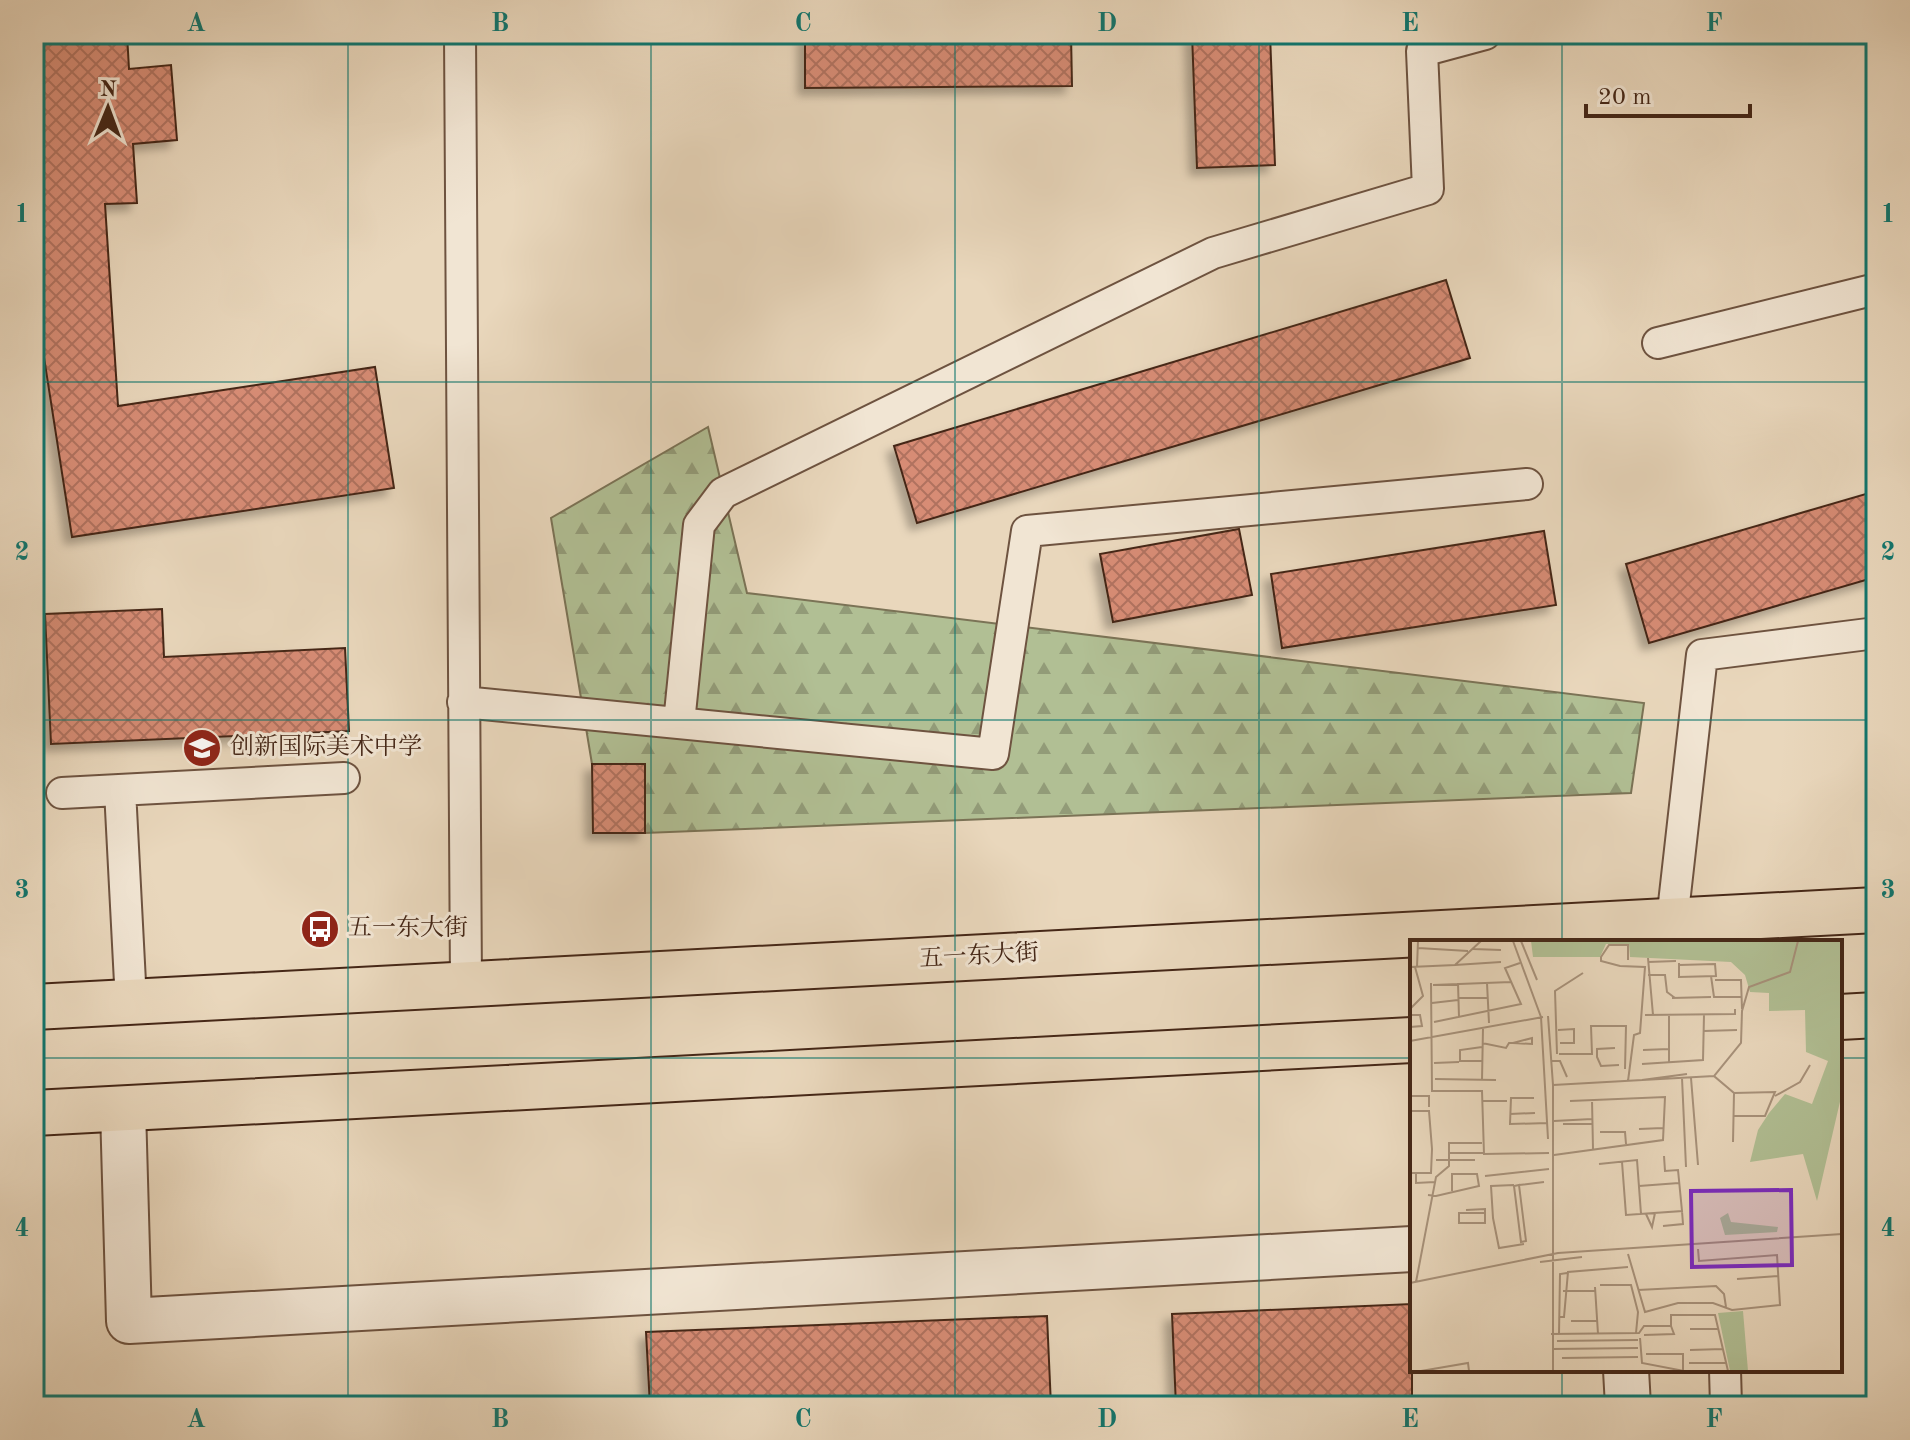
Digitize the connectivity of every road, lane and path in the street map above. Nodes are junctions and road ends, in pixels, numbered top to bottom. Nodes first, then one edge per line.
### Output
1 (460, 34) edge
2 (1485, 34) edge
3 (1876, 289) edge
4 (1658, 343) dead end
5 (1527, 484) dead end
6 (1876, 633) edge
7 (463, 702) junction
8 (679, 723) junction
9 (344, 778) dead end
10 (120, 790) junction
11 (62, 793) dead end
12 (1876, 910) edge
13 (1672, 921) junction
14 (466, 984) junction
15 (131, 1002) junction
16 (34, 1007) edge
17 (1876, 1015) edge
18 (1842, 1017) edge
19 (1410, 1040) edge
20 (123, 1109) junction
21 (34, 1113) edge
22 (1410, 1249) edge
23 (1626, 1372) edge
24 (1725, 1372) edge
25 (1628, 1406) edge
26 (1726, 1406) edge

1 - 7 lane
2 - 8 lane
3 - 4 lane
5 - 8 lane
6 - 13 lane
7 - 8 lane
7 - 14 lane
9 - 10 lane
10 - 11 lane
10 - 15 lane
12 - 13 main road, 五一东大街
13 - 14 main road, 五一东大街
14 - 15 main road, 五一东大街
15 - 16 main road, 五一东大街
17 - 18 main road
19 - 20 main road
20 - 21 main road
20 - 22 street
23 - 25 street
24 - 26 lane

